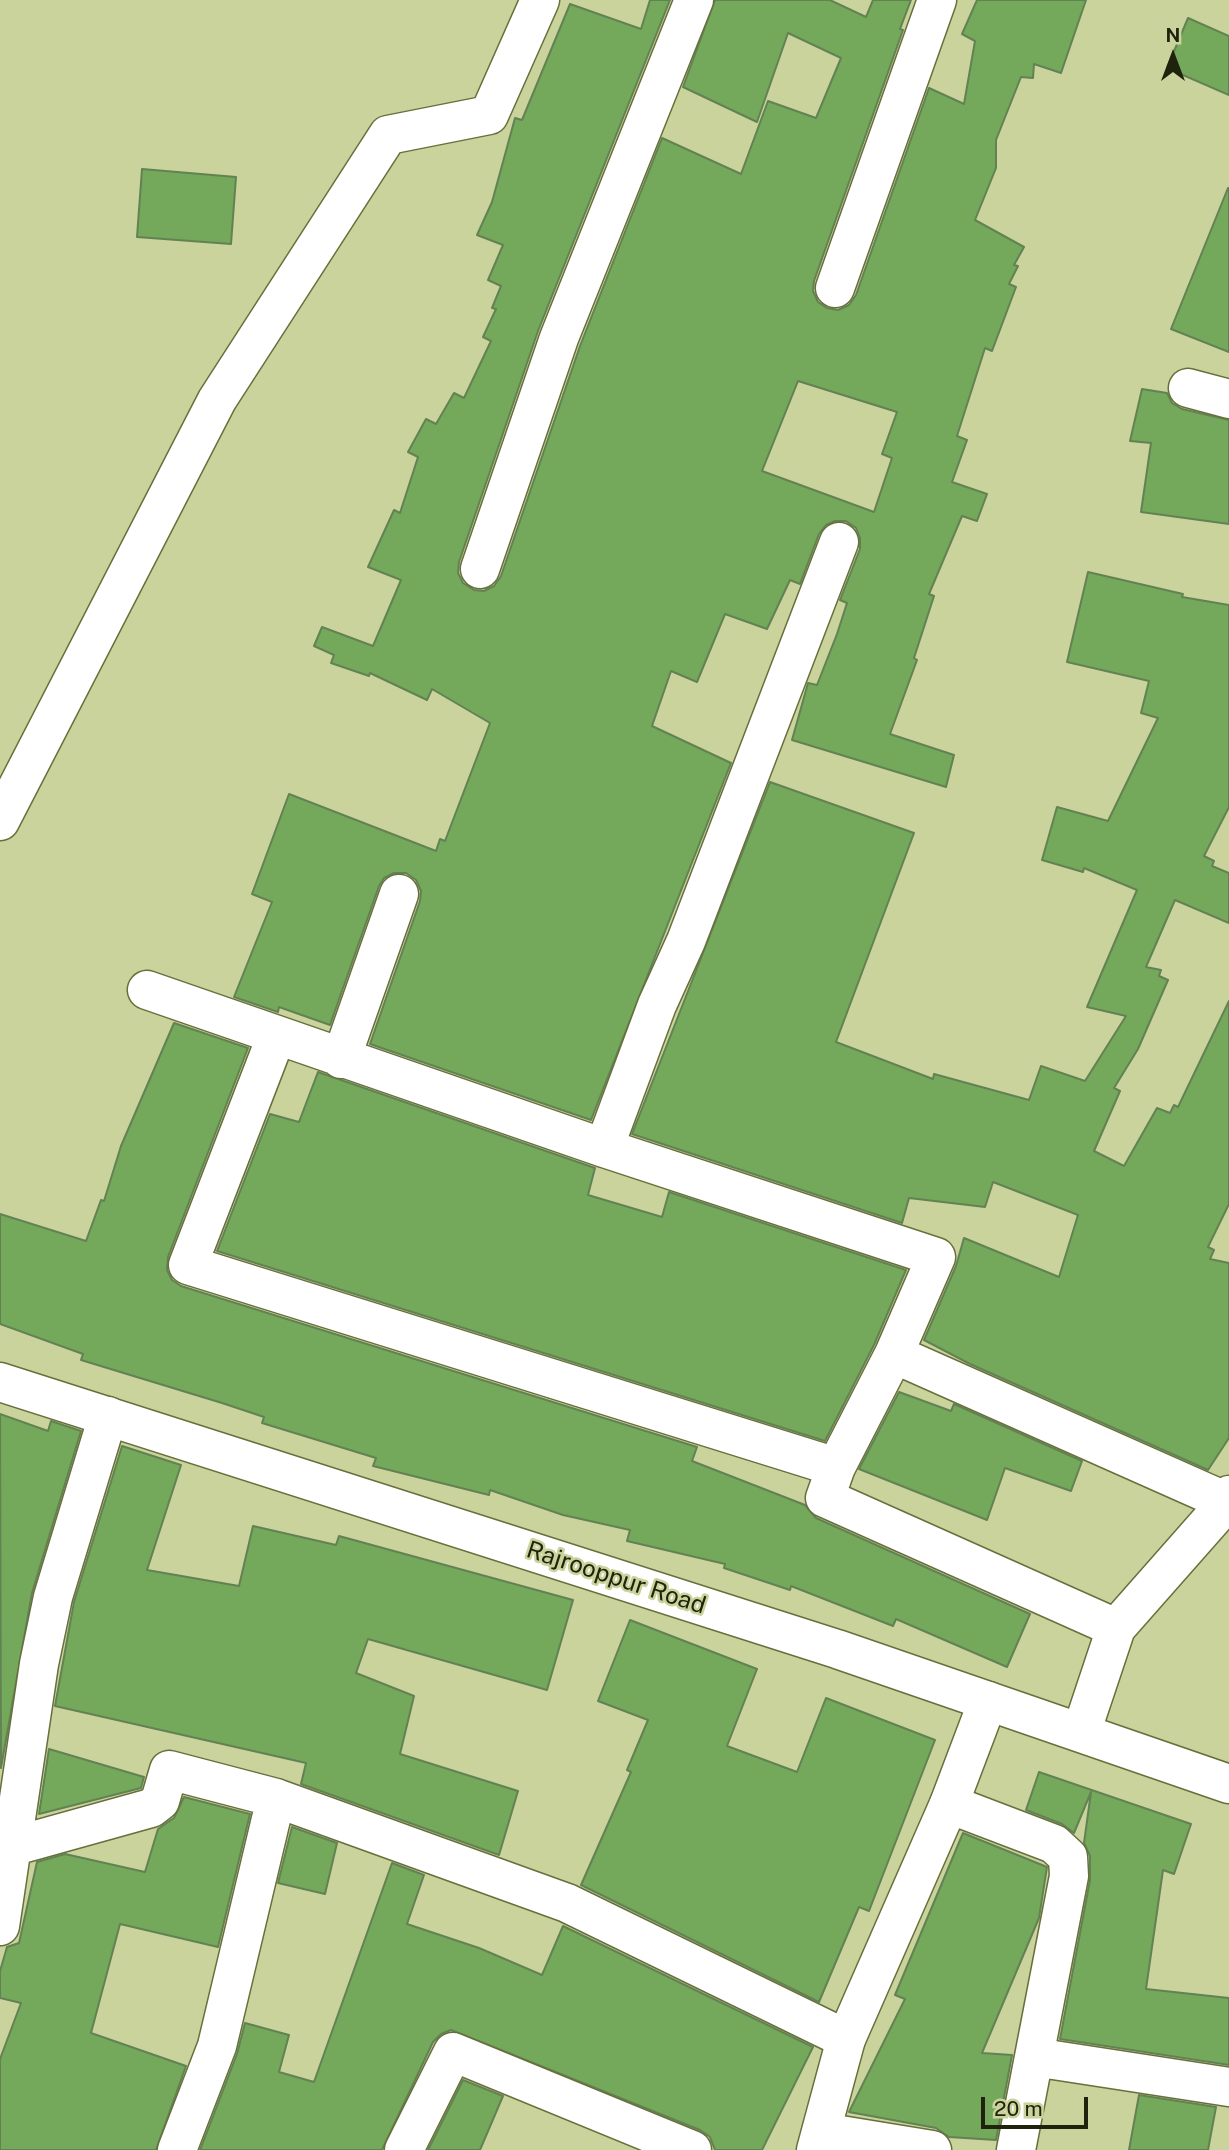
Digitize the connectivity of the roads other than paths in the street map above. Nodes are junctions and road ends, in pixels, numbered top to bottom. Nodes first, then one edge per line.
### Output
1 (540, 0) edge
2 (694, 0) edge
3 (937, 0) edge
4 (835, 288) dead end
5 (1188, 388) dead end
6 (1229, 399) edge
7 (839, 542) dead end
8 (480, 569) dead end
9 (0, 821) edge
10 (399, 894) dead end
11 (147, 990) dead end
12 (276, 1037) junction
13 (341, 1059) junction
14 (604, 1148) junction
15 (894, 1354) junction
16 (0, 1382) edge
17 (108, 1416) junction
18 (836, 1467) junction
19 (1228, 1498) edge
20 (1116, 1628) junction
21 (988, 1701) junction
22 (1081, 1733) junction
23 (1229, 1784) edge
24 (276, 1798) junction
25 (949, 1804) junction
26 (6, 1849) edge
27 (0, 1926) edge
28 (846, 2039) junction
29 (1034, 2057) junction
30 (1229, 2088) edge
31 (819, 2141) edge
32 (650, 2142) edge
33 (177, 2150) edge
34 (404, 2150) edge
35 (692, 2150) edge
36 (932, 2150) edge
37 (1016, 2150) edge

1 - 9 street
2 - 8 street
3 - 4 street
5 - 6 street
7 - 14 street
10 - 13 street
11 - 12 street
12 - 13 street
12 - 18 street
13 - 14 street
14 - 15 street
15 - 18 street
15 - 19 street
16 - 17 street, Rajrooppur Road
17 - 21 street, Rajrooppur Road
17 - 26 street
18 - 20 street
19 - 20 street
20 - 22 street
21 - 22 street, Rajrooppur Road
21 - 25 street
22 - 23 street, Rajrooppur Road
24 - 26 street
24 - 28 street
24 - 33 street
25 - 28 street
25 - 29 street
26 - 27 street
28 - 31 street
29 - 30 street
29 - 37 street
31 - 36 street
32 - 34 street
32 - 35 street

